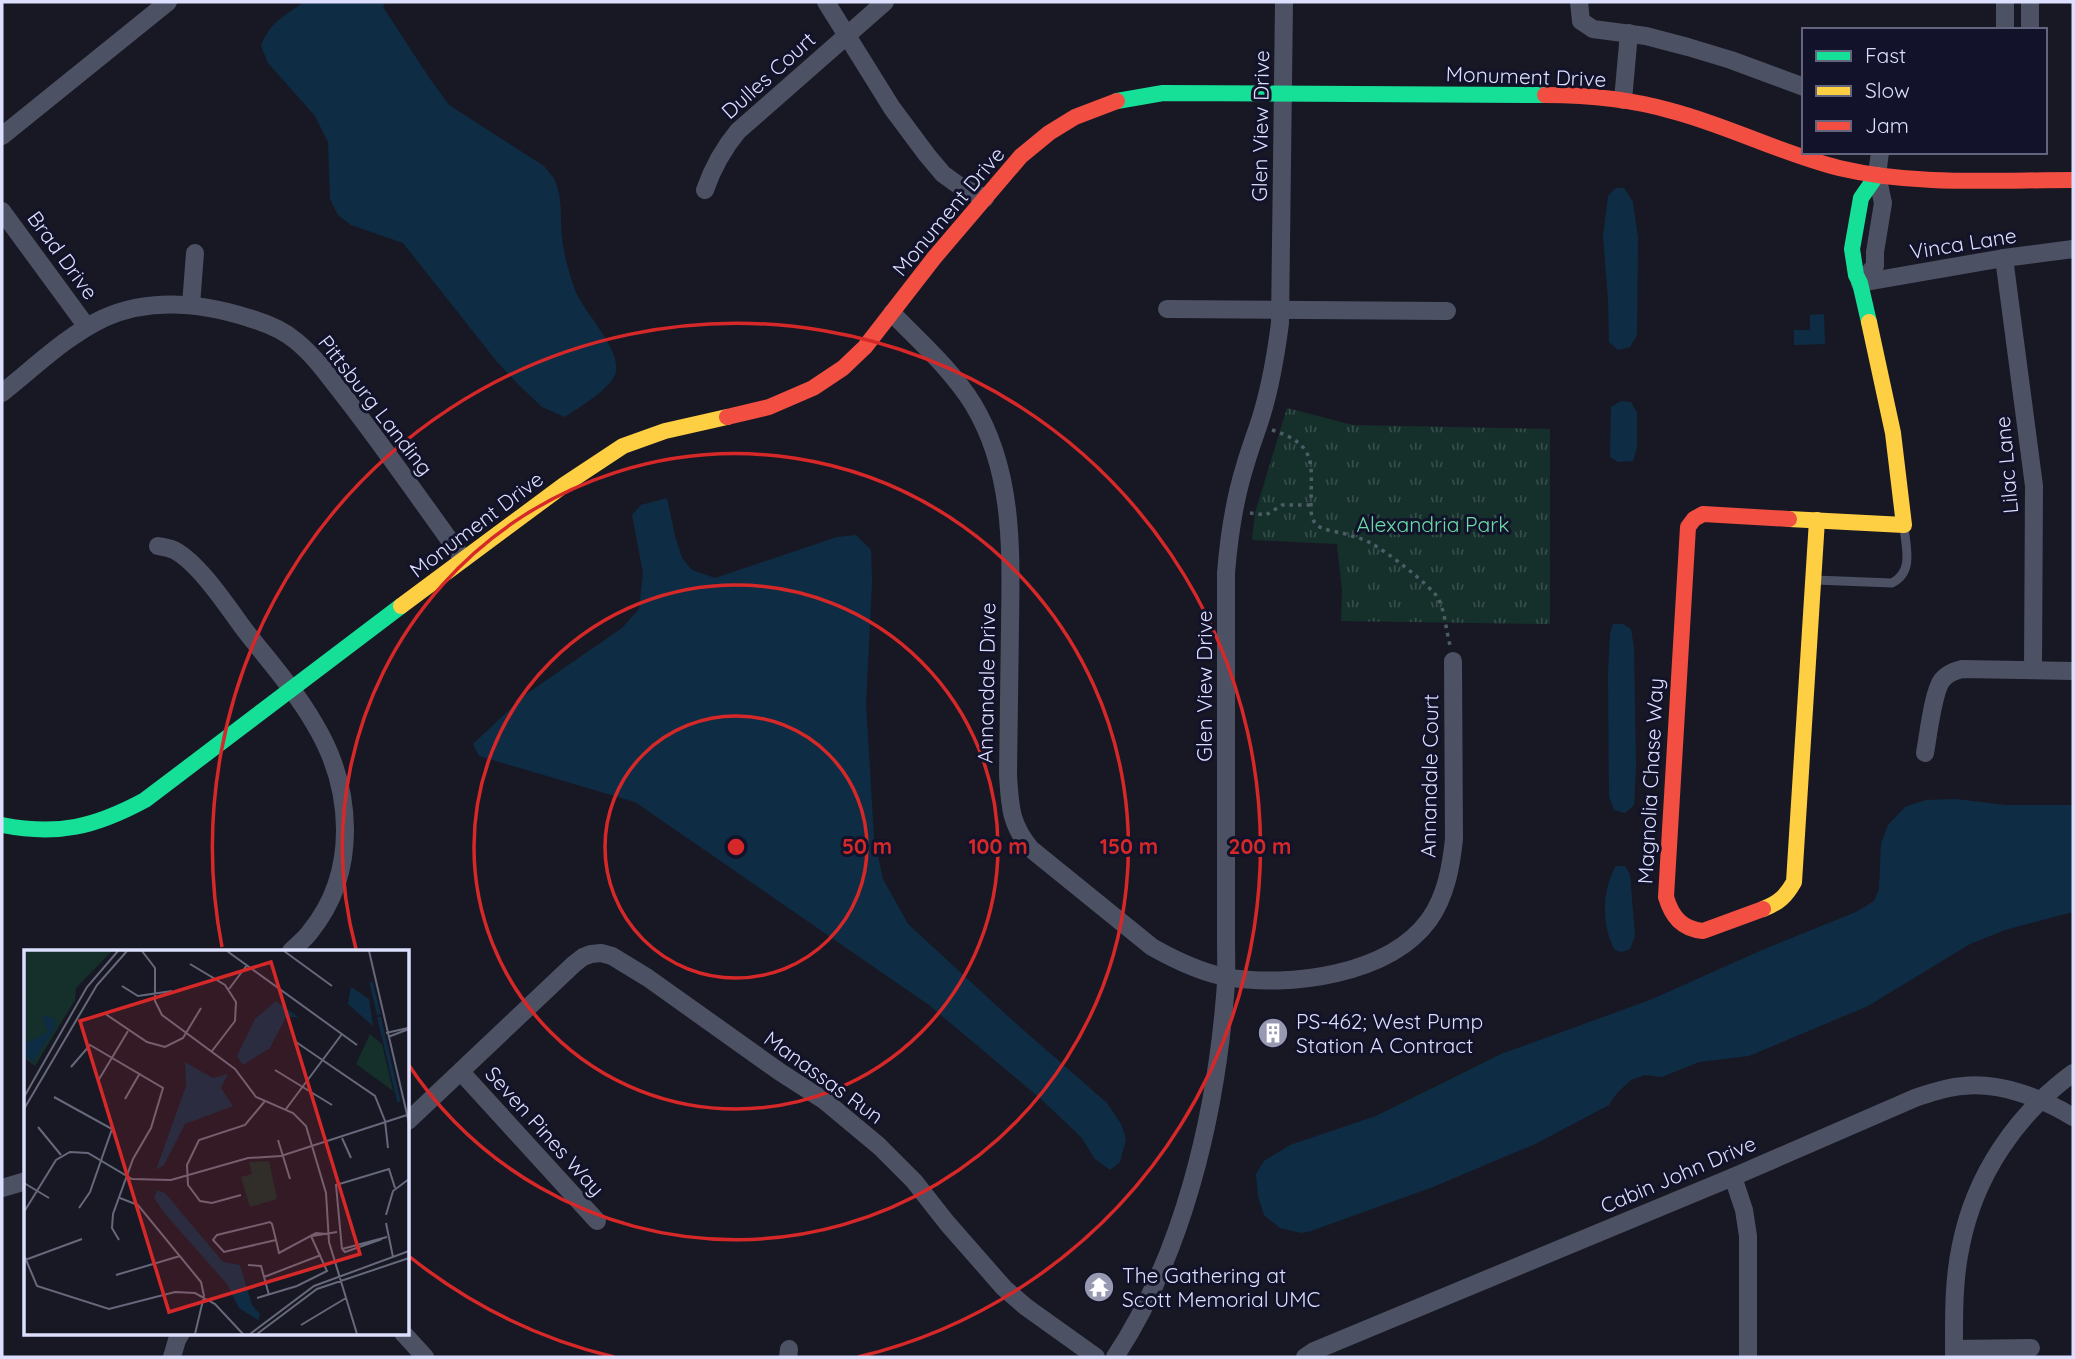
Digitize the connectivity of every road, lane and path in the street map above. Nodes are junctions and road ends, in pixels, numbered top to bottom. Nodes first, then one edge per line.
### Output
1 (168, 2) edge
2 (826, 2) edge
3 (885, 2) edge
4 (1284, 2) edge
5 (1579, 2) edge
6 (2005, 2) edge
7 (2031, 2) edge
8 (2005, 28) edge
9 (2030, 28) edge
10 (1629, 33) junction
11 (847, 35) junction
12 (1802, 86) edge
13 (1283, 93) junction
14 (1623, 100) junction
15 (2, 136) edge
16 (1880, 154) edge
17 (1877, 175) junction
18 (2073, 180) edge
19 (705, 190) dead end
20 (985, 198) junction
21 (2, 211) edge
22 (2073, 249) edge
23 (195, 253) dead end
24 (2004, 258) junction
25 (1860, 283) junction
26 (191, 304) junction
27 (1167, 309) dead end
28 (1281, 310) junction
29 (1447, 311) dead end
30 (892, 313) junction
31 (88, 327) junction
32 (2, 393) edge
33 (1258, 426) junction
34 (1311, 505) junction
35 (1233, 512) junction
36 (1817, 520) junction
37 (1904, 525) junction
38 (158, 546) dead end
39 (463, 559) junction
40 (1813, 580) junction
41 (1453, 661) joint
42 (2032, 670) junction
43 (2073, 671) edge
44 (290, 690) junction
45 (1925, 753) dead end
46 (2, 825) edge
47 (292, 950) edge
48 (1226, 977) junction
49 (461, 1072) junction
50 (2073, 1073) edge
51 (2040, 1101) junction
52 (2073, 1117) edge
53 (410, 1119) edge
54 (1733, 1177) junction
55 (24, 1182) edge
56 (2, 1188) edge
57 (597, 1221) dead end
58 (180, 1334) edge
59 (403, 1334) edge
60 (2031, 1348) dead end
61 (1954, 1353) edge
62 (172, 1357) edge
63 (425, 1357) edge
64 (1097, 1357) edge
65 (1115, 1357) edge
66 (1305, 1357) edge
67 (1748, 1357) edge

1 - 15 street
2 - 11 street
3 - 11 street, Dulles Court
4 - 13 street, Glen View Drive
5 - 10 street
6 - 8 street
7 - 9 street
10 - 12 street
10 - 14 street
11 - 19 street, Dulles Court
11 - 20 street
13 - 14 street, Monument Drive
13 - 20 street, Monument Drive
13 - 28 street, Glen View Drive
14 - 17 street, Monument Drive
16 - 17 street
17 - 18 street, Monument Drive
17 - 25 street
20 - 30 street, Monument Drive
21 - 31 street, Brad Drive
22 - 24 street, Vinca Lane
23 - 26 street
24 - 25 street, Vinca Lane
24 - 42 street, Lilac Lane
25 - 37 street
26 - 31 street, Pittsburg Landing
26 - 39 street, Pittsburg Landing
27 - 28 street
28 - 29 street
28 - 33 street, Glen View Drive
30 - 39 street, Monument Drive
30 - 48 street, Annandale Drive
31 - 32 street, Pittsburg Landing
33 - 34 path
33 - 35 street, Glen View Drive
34 - 35 path
34 - 41 path
35 - 48 street, Glen View Drive
36 - 37 street, Magnolia Chase Way
36 - 40 street, Magnolia Chase Way
36 - 40 street, Magnolia Chase Way
37 - 40 lane
38 - 44 street
39 - 44 street, Monument Drive
41 - 48 street, Annandale Court
42 - 43 street
42 - 45 street
44 - 46 street, Monument Drive
44 - 47 street
48 - 65 street, Glen View Drive
49 - 53 street, Manassas Run
49 - 57 street, Seven Pines Way
49 - 64 street, Manassas Run
50 - 51 street
51 - 52 street, Cabin John Drive
51 - 54 street, Cabin John Drive
51 - 61 street
54 - 66 street, Cabin John Drive
54 - 67 street
55 - 56 street
58 - 62 street
59 - 63 street
60 - 61 street

